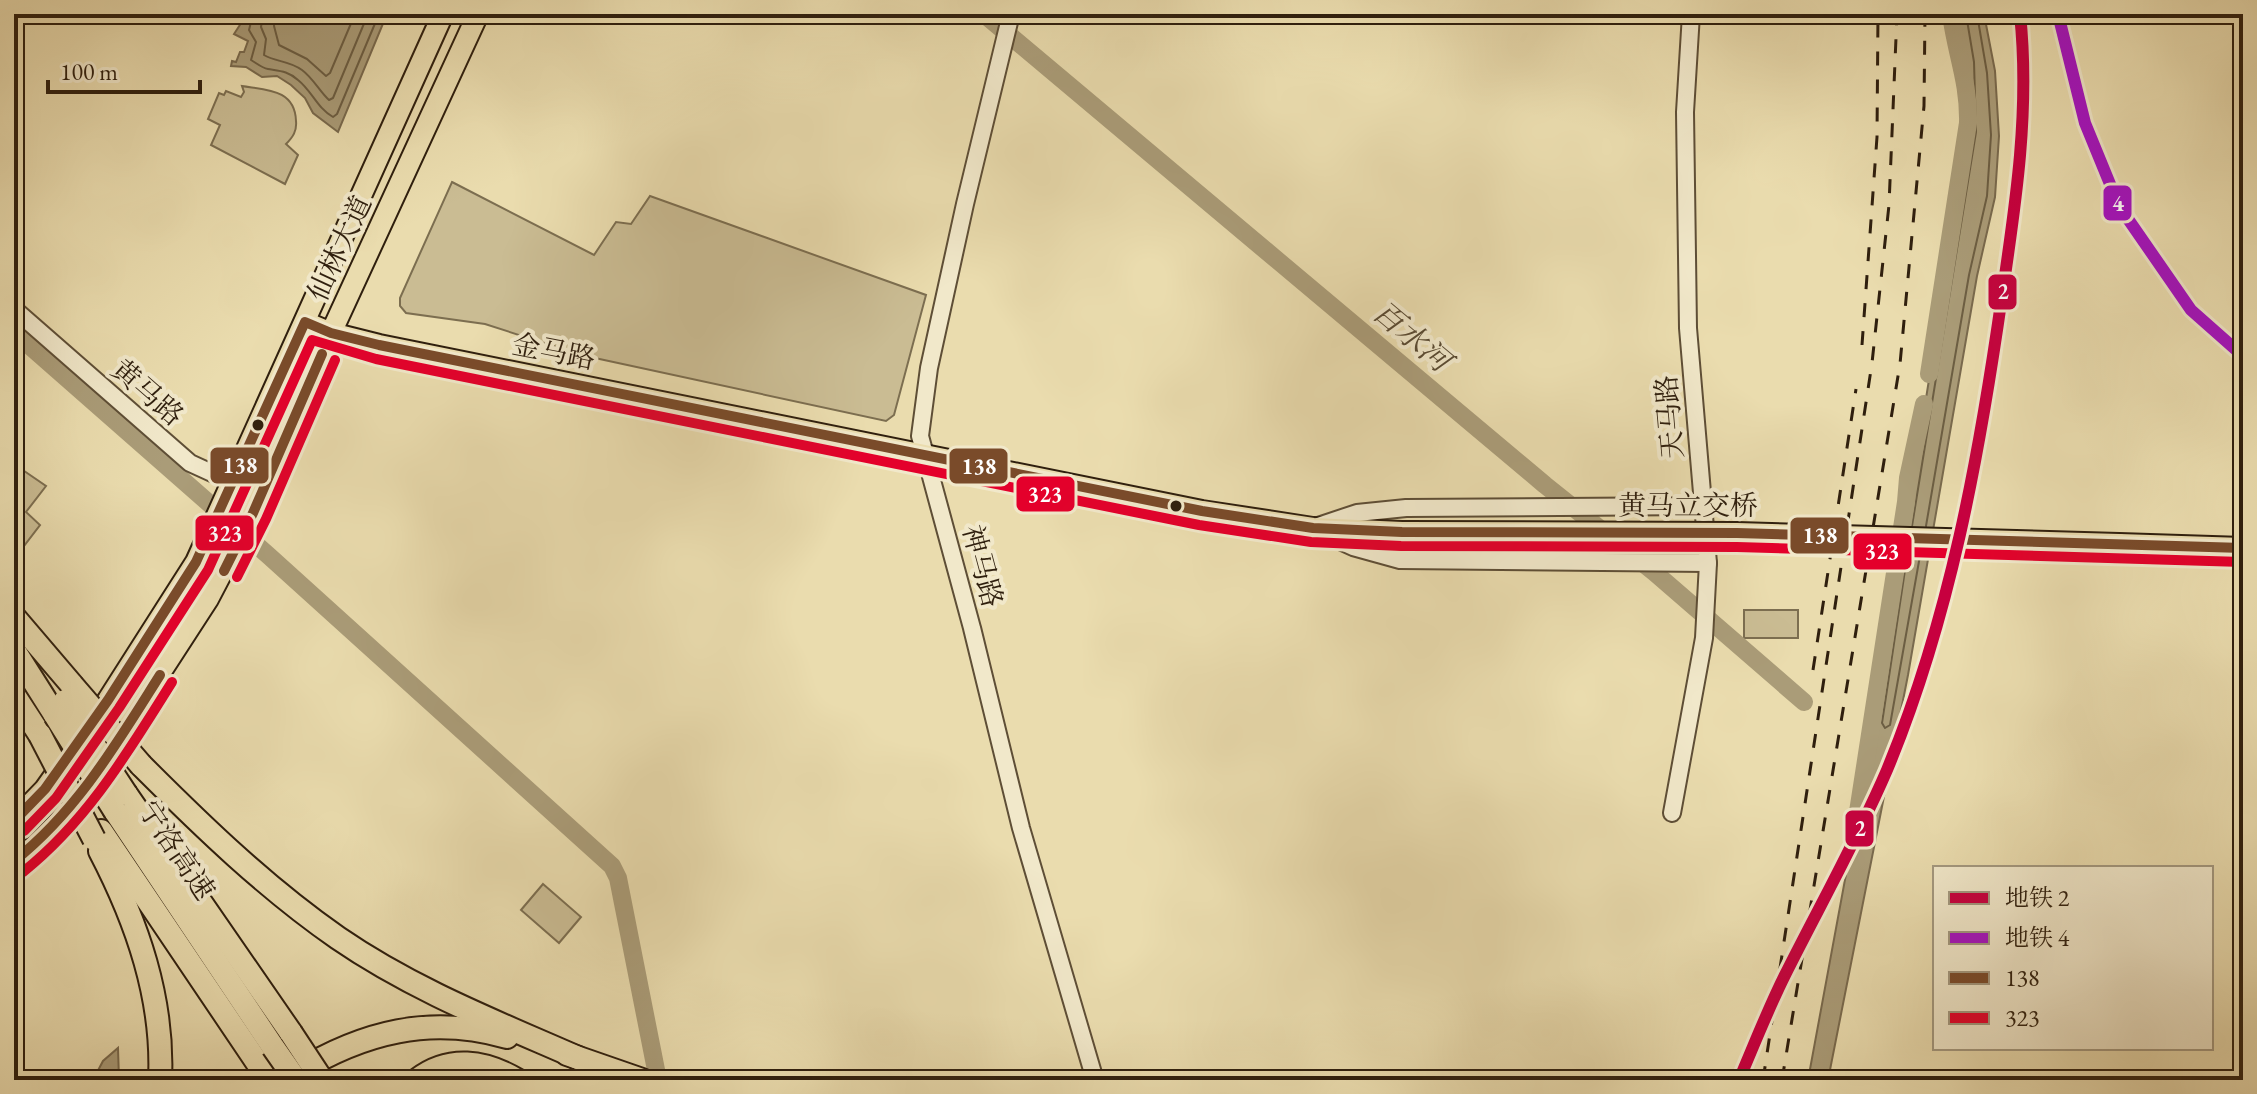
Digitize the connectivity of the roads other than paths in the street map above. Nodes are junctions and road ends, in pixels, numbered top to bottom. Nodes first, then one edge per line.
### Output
1 (443, 14) edge
2 (478, 14) edge
3 (1011, 14) edge
4 (1691, 14) edge
5 (14, 309) edge
6 (305, 322) junction
7 (331, 333) junction
8 (923, 454) junction
9 (230, 489) junction
10 (256, 504) junction
11 (1704, 506) junction
12 (1313, 528) junction
13 (1402, 532) joint
14 (2243, 548) edge
15 (1708, 563) junction
16 (14, 617) edge
17 (14, 631) edge
18 (14, 650) edge
19 (14, 695) edge
20 (64, 700) junction
21 (120, 803) junction
22 (1672, 813) dead end
23 (14, 821) edge
24 (98, 835) junction
25 (14, 861) edge
26 (264, 1054) junction
27 (578, 1058) junction
28 (160, 1080) edge
29 (269, 1080) edge
30 (286, 1080) edge
31 (296, 1080) edge
32 (322, 1080) edge
33 (417, 1080) edge
34 (517, 1080) edge
35 (642, 1080) edge
36 (1095, 1080) edge

1 - 6 main road, 仙林大道
2 - 7 main road, 仙林大道
3 - 8 street, 神马路
4 - 11 street, 天马路
5 - 9 street, 黄马路
6 - 7 main road, 金马路
6 - 9 main road, 仙林大道
7 - 8 main road, 金马路
7 - 10 main road, 仙林大道
8 - 12 main road, 金马路
8 - 36 street, 神马路
9 - 10 street, 黄马路
9 - 23 main road, 仙林大道
10 - 25 main road, 仙林大道
11 - 12 street, 金马路
11 - 15 street, 天马路
12 - 13 main road, 金马路
12 - 15 street, 金马路
13 - 14 main road, 黄马立交桥, bridge
15 - 22 street, 天马路
16 - 20 highway
17 - 20 highway
18 - 20 highway, 宁洛高速
19 - 24 highway, 宁洛高速, bridge
20 - 21 highway, 宁洛高速, bridge
20 - 27 highway, bridge
21 - 26 highway, 宁洛高速
21 - 32 highway, bridge
24 - 26 highway, 宁洛高速
24 - 28 highway
26 - 29 highway, 宁洛高速
26 - 31 highway, 宁洛高速, bridge
27 - 30 highway
27 - 35 highway
33 - 34 highway

